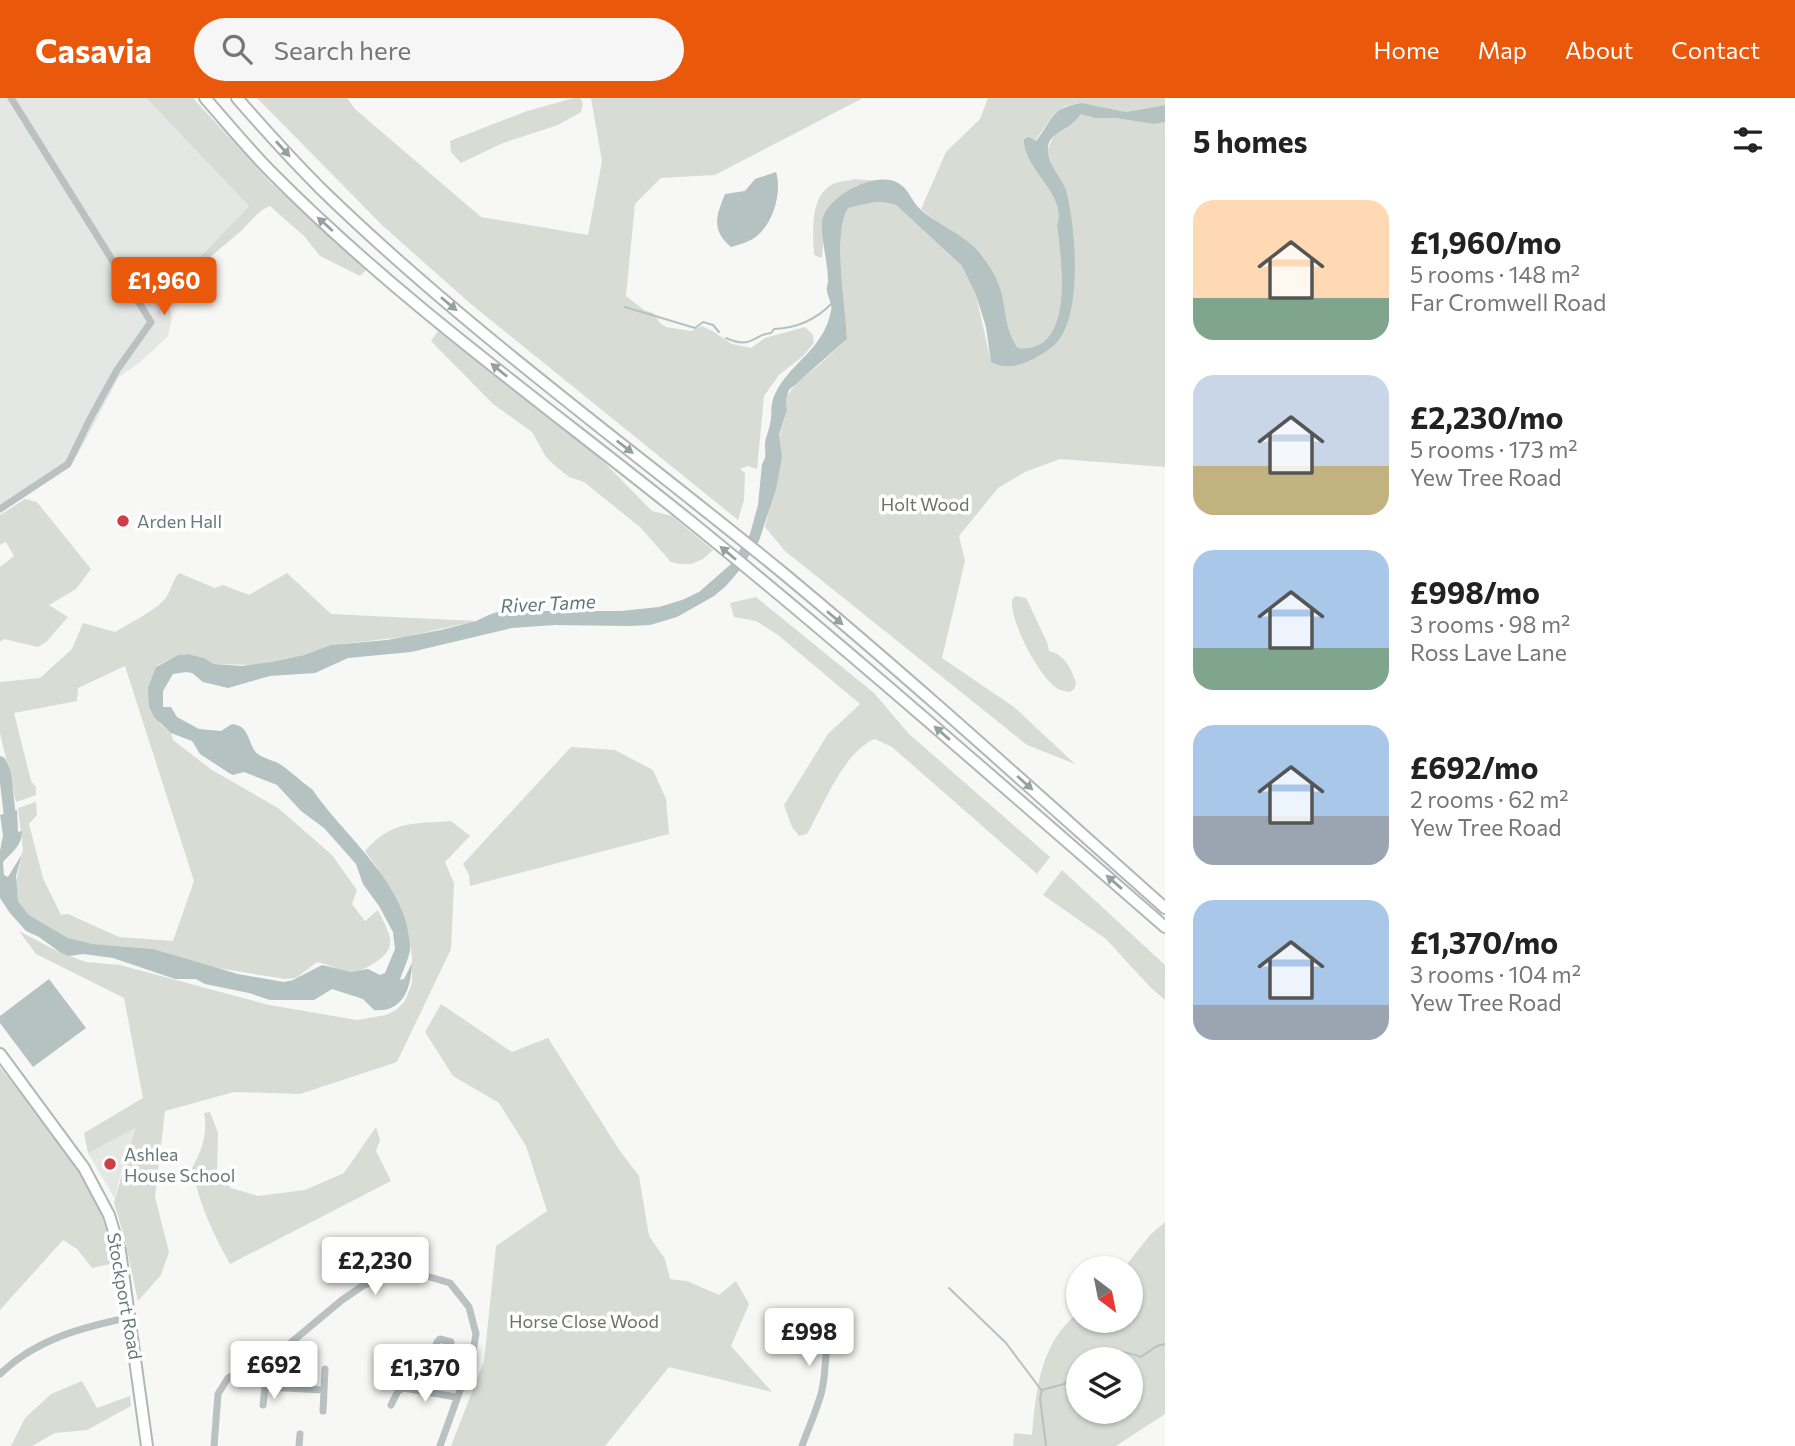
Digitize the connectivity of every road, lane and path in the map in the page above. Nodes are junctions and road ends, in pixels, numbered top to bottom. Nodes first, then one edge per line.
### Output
1 (11, 98) edge
2 (205, 98) edge
3 (237, 98) edge
4 (0, 509) edge
5 (1165, 908) edge
6 (1165, 927) edge
7 (0, 1054) edge
8 (850, 1316) dead end
9 (131, 1317) junction
10 (451, 1342) dead end
11 (254, 1364) junction
12 (325, 1369) dead end
13 (0, 1374) edge
14 (265, 1387) junction
15 (324, 1390) junction
16 (424, 1390) junction
17 (456, 1397) junction
18 (263, 1405) dead end
19 (391, 1405) dead end
20 (323, 1411) dead end
21 (300, 1434) dead end
22 (147, 1446) edge
23 (214, 1446) edge
24 (299, 1446) edge
25 (440, 1446) edge
26 (802, 1446) edge

1 - 4 street
6 -> 2 highway
3 -> 5 highway
7 - 9 highway, Stockport Road
8 - 26 street
9 - 13 street
9 - 22 highway, Stockport Road
10 - 16 street
11 - 14 street
11 - 17 street
11 - 23 street
12 - 15 street
14 - 15 street
14 - 18 street
15 - 20 street
16 - 17 street
16 - 19 street
17 - 25 street
21 - 24 street

